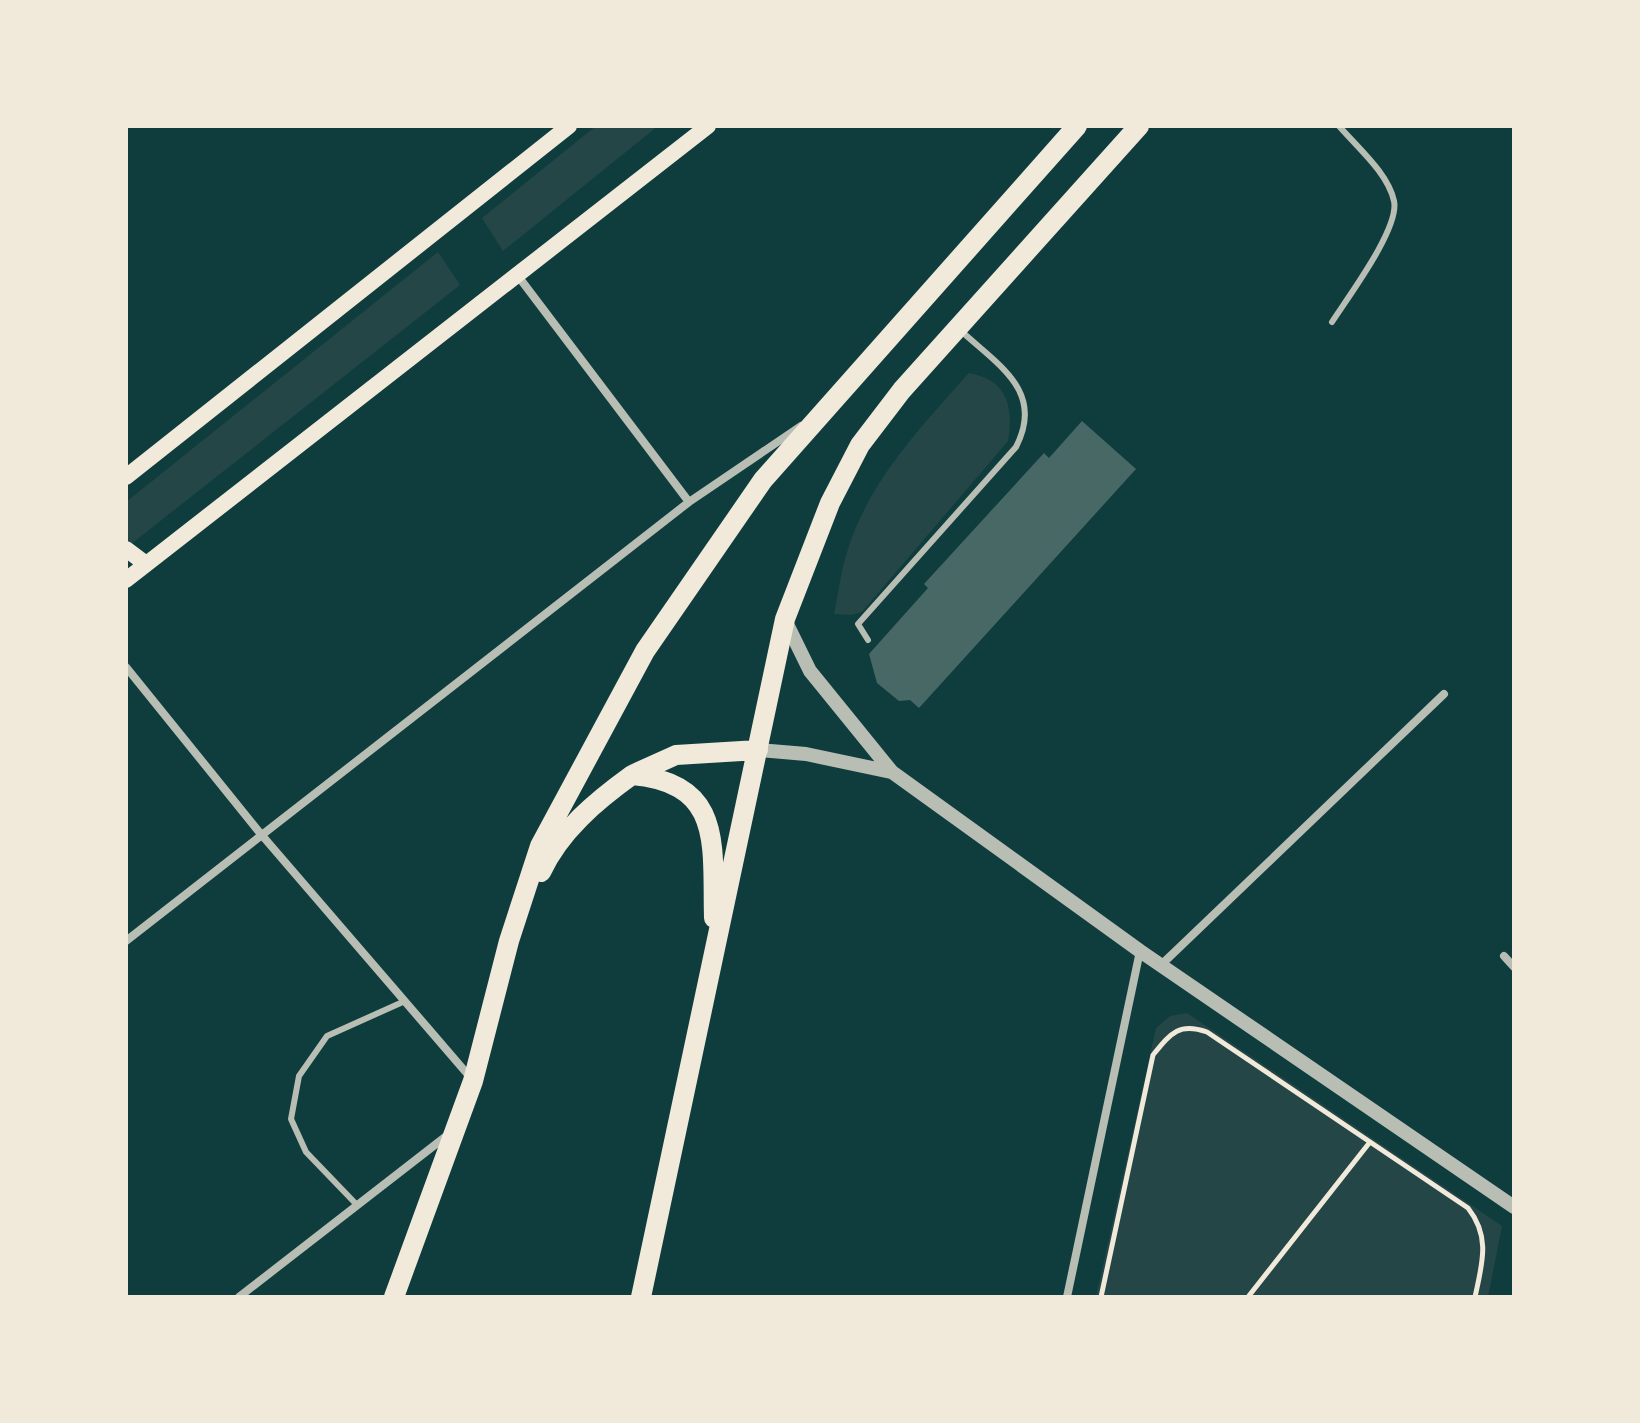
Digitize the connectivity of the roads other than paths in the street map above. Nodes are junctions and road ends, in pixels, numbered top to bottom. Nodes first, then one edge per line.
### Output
1 (569, 126) edge
2 (708, 126) edge
3 (1077, 126) edge
4 (1139, 126) edge
5 (1339, 126) edge
6 (518, 276) junction
7 (1332, 322) dead end
8 (958, 328) junction
9 (821, 412) junction
10 (126, 477) edge
11 (689, 502) junction
12 (126, 549) edge
13 (146, 564) junction
14 (126, 580) edge
15 (785, 619) junction
16 (868, 640) dead end
17 (126, 667) edge
18 (1444, 694) dead end
19 (758, 750) junction
20 (892, 772) junction
21 (632, 775) junction
22 (260, 833) junction
23 (126, 941) edge
24 (509, 941) junction
25 (1140, 951) junction
26 (714, 953) junction
27 (1504, 956) dead end
28 (1161, 965) junction
29 (1514, 967) edge
30 (405, 1001) junction
31 (473, 1081) junction
32 (452, 1131) junction
33 (357, 1205) junction
34 (1514, 1207) edge
35 (239, 1297) edge
36 (394, 1297) edge
37 (641, 1297) edge
38 (1067, 1297) edge

1 - 10 main road
2 - 6 main road
3 - 9 main road
4 - 8 main road
5 - 7 lane
6 - 11 street
6 - 13 main road
8 - 15 main road
8 - 16 lane
9 - 11 street
9 - 24 main road
11 - 22 street
12 - 13 main road
13 - 14 main road
15 - 19 main road
15 - 20 street
17 - 22 street
18 - 28 street
19 - 20 street
19 - 21 main road
19 - 26 main road
20 - 25 street
21 - 24 main road
21 - 26 main road
22 - 23 street
22 - 30 street
24 - 31 main road
25 - 28 street
25 - 38 street
26 - 37 main road
27 - 29 street
28 - 34 street
30 - 31 street
30 - 33 lane
31 - 32 main road
32 - 33 street
32 - 36 main road
33 - 35 street

